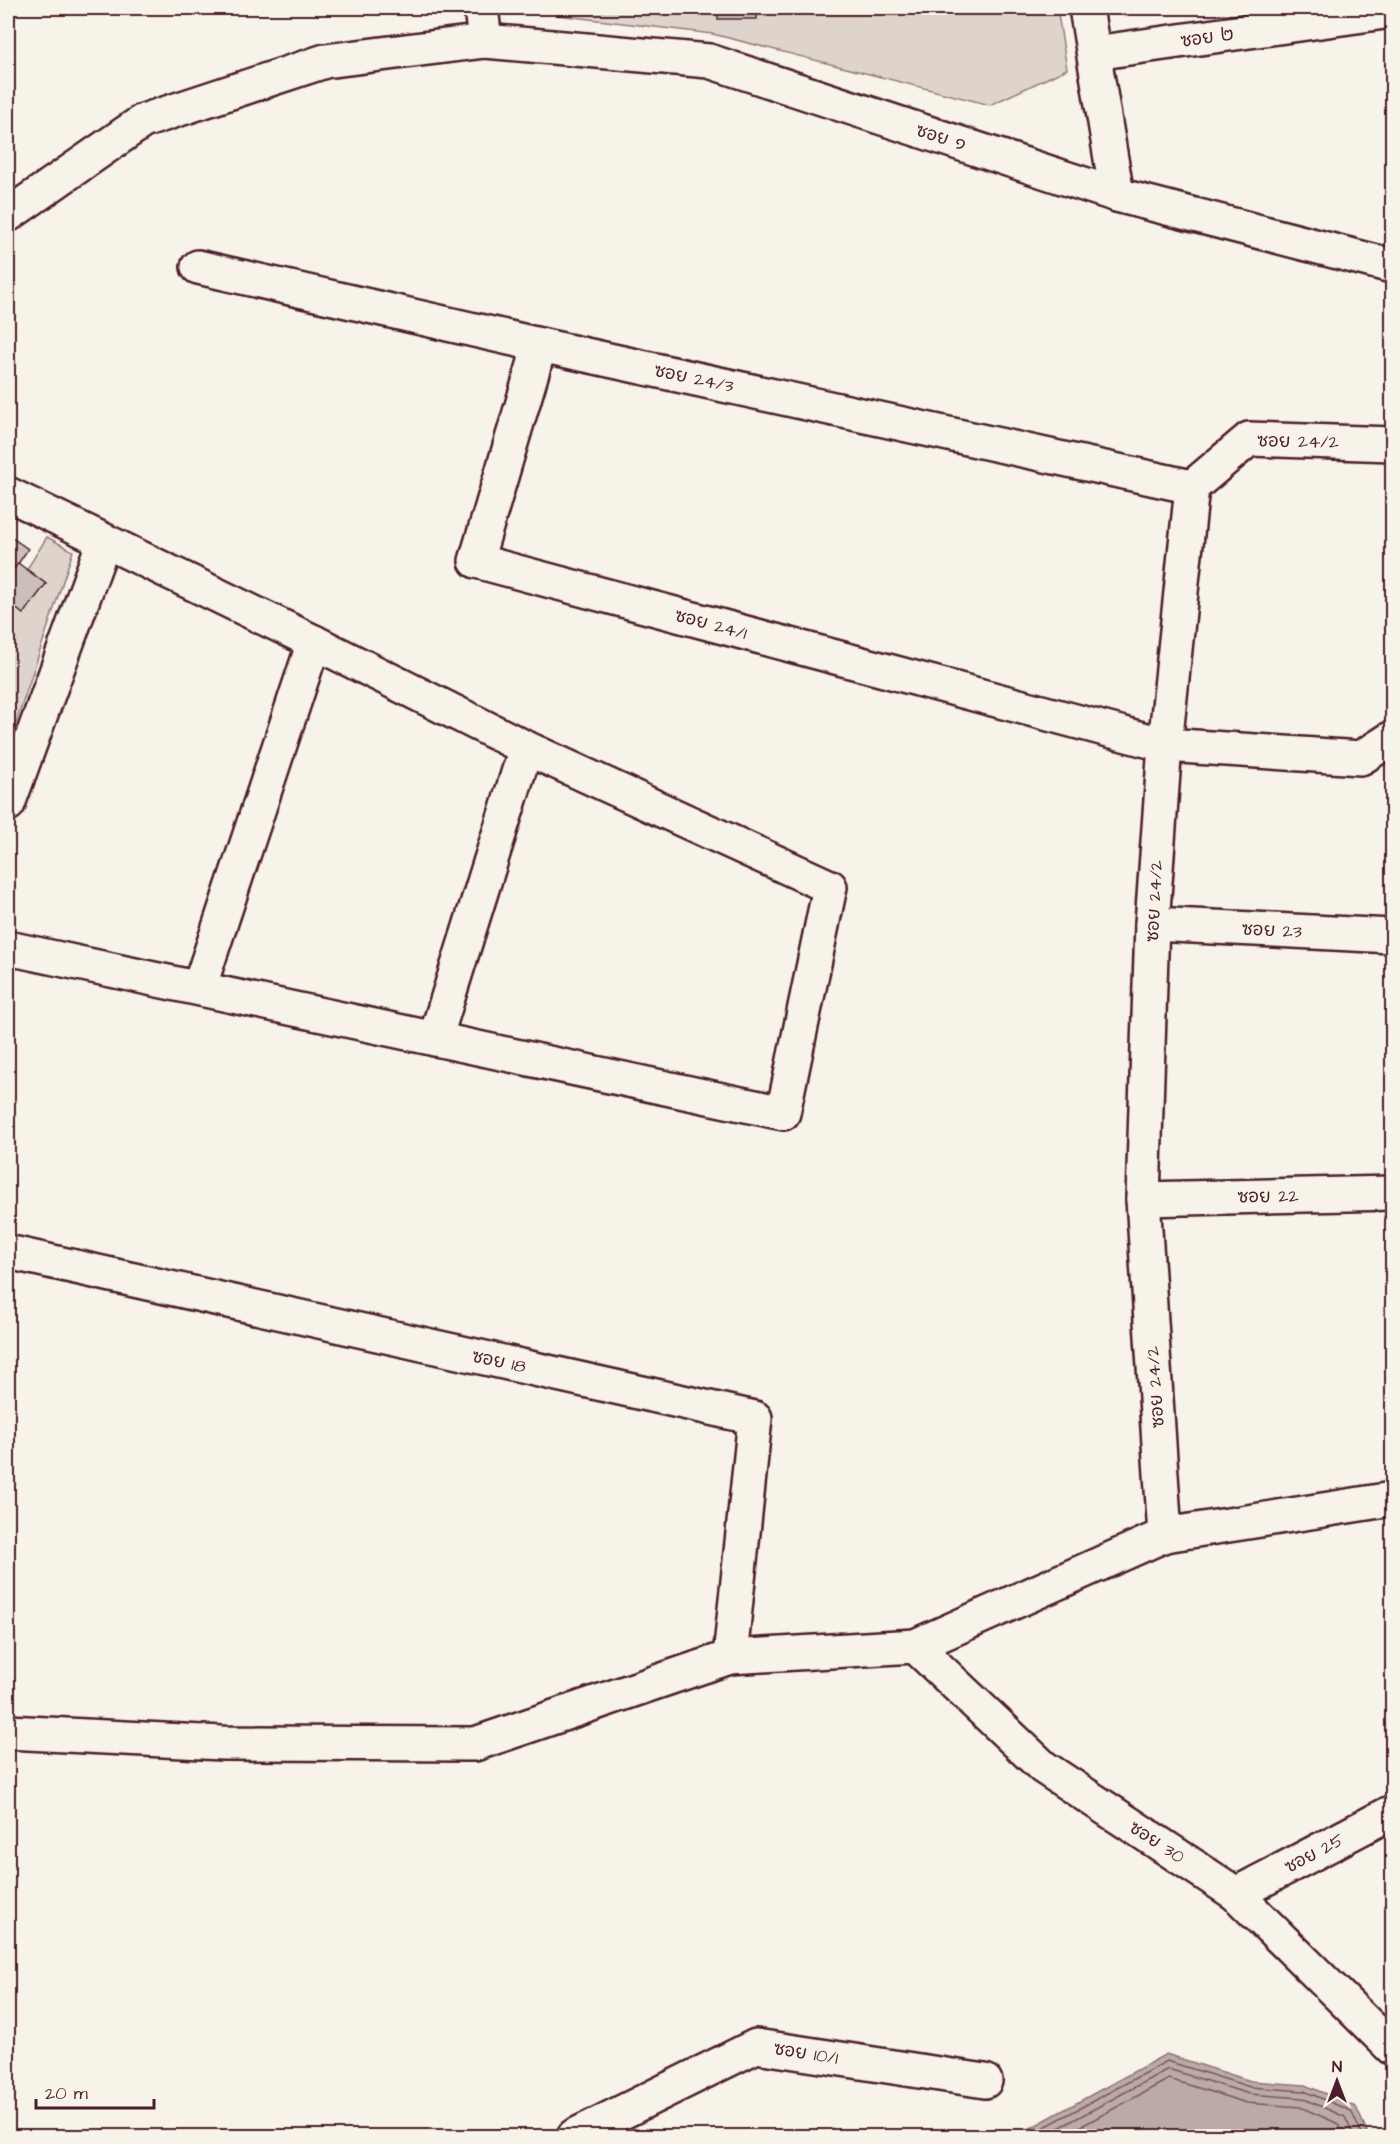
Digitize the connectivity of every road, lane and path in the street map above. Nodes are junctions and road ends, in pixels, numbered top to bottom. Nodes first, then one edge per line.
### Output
1 (481, 8) edge
2 (1086, 8) edge
3 (1392, 11) edge
4 (485, 41) junction
5 (1094, 53) junction
6 (1116, 195) junction
7 (8, 215) edge
8 (1392, 266) edge
9 (198, 267) dead end
10 (540, 345) junction
11 (1392, 444) edge
12 (1192, 487) junction
13 (8, 494) edge
14 (104, 541) junction
15 (314, 642) junction
16 (1392, 738) edge
17 (1165, 745) junction
18 (526, 748) junction
19 (8, 804) edge
20 (1152, 924) junction
21 (1392, 936) edge
22 (8, 948) edge
23 (199, 988) junction
24 (435, 1039) junction
25 (1392, 1194) edge
26 (1143, 1199) junction
27 (8, 1252) edge
28 (1392, 1499) edge
29 (1165, 1535) junction
30 (915, 1646) junction
31 (730, 1658) junction
32 (8, 1732) edge
33 (1392, 1812) edge
34 (1236, 1894) junction
35 (1392, 2048) edge
36 (985, 2080) dead end
37 (574, 2136) edge

1 - 4 street
2 - 5 street
3 - 5 street, ซอย ๒
4 - 6 street, ซอย ๑
4 - 7 street, ซอย ๑
5 - 6 street
6 - 8 street, ซอย ๑
9 - 10 street, ซอย 24/3
10 - 12 street, ซอย 24/3
10 - 17 street, ซอย 24/1
11 - 12 street, ซอย 24/2
12 - 17 street, ซอย 24/2
13 - 14 street
14 - 15 street
14 - 19 street
15 - 18 street
15 - 23 street
16 - 17 street
17 - 20 street, ซอย 24/2
18 - 24 street
18 - 24 street
20 - 21 street, ซอย 23
20 - 26 street, ซอย 24/2
22 - 23 street
23 - 24 street
25 - 26 street, ซอย 22
26 - 29 street, ซอย 24/2
27 - 31 street, ซอย 18
28 - 29 street
29 - 30 street
30 - 31 street
30 - 34 street, ซอย 30
31 - 32 street
33 - 34 street, ซอย 25
34 - 35 street, ซอย 30
36 - 37 street, ซอย 10/1

